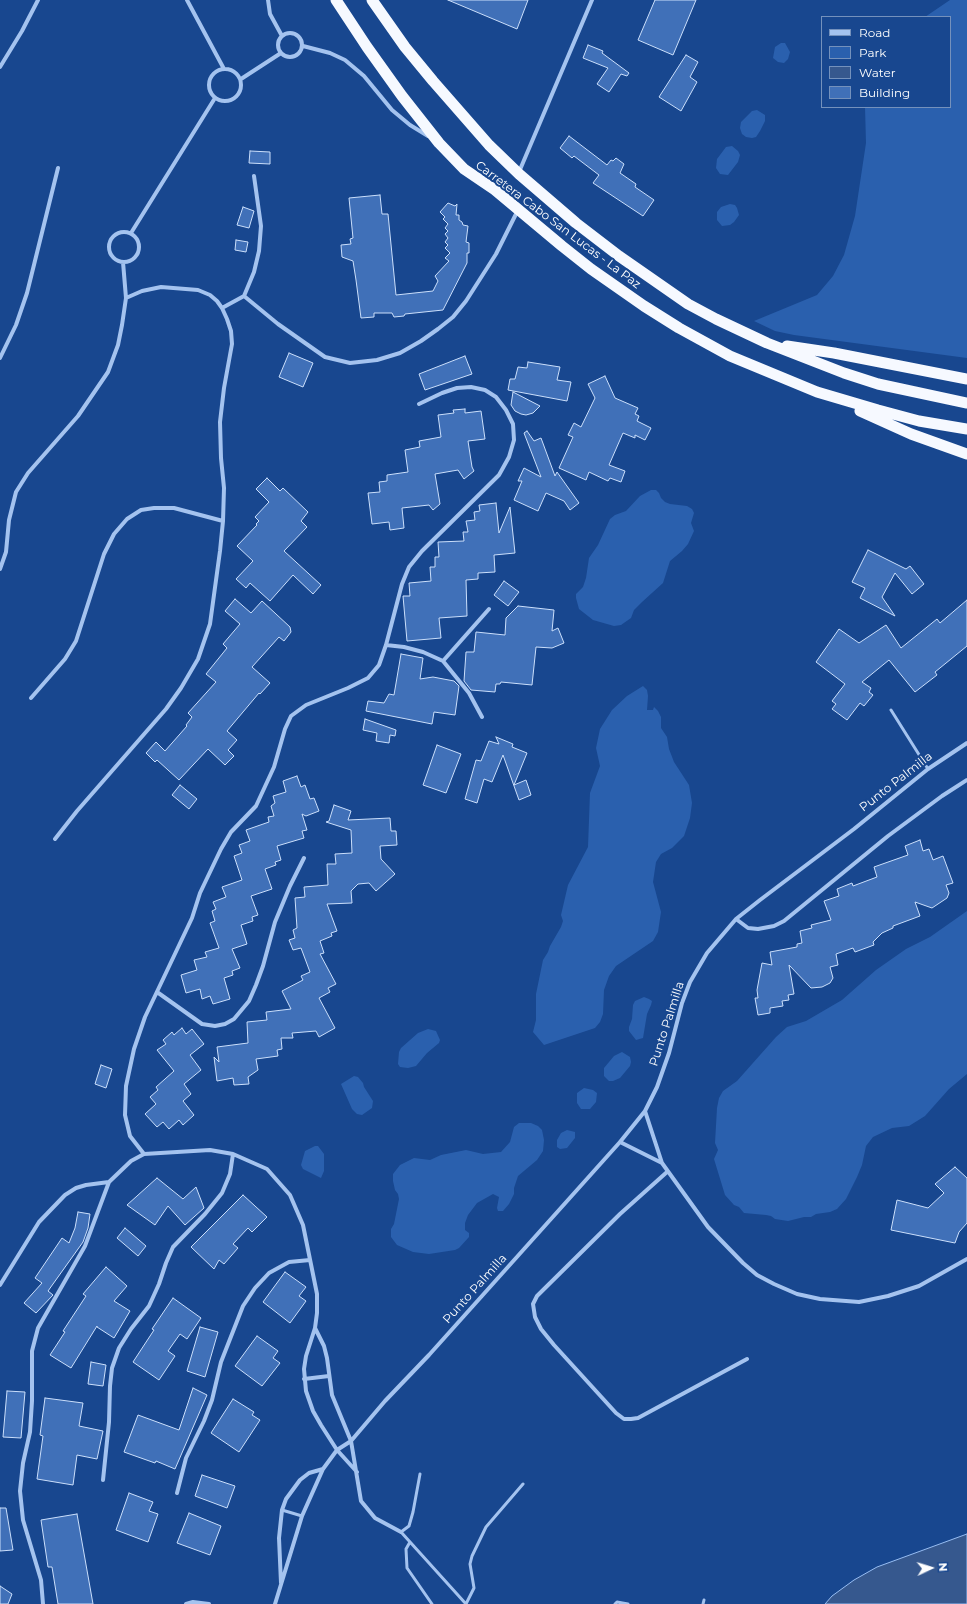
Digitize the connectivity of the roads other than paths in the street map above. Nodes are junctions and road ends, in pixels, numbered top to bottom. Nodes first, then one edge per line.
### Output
1 (38, 0) edge
2 (187, 0) edge
3 (268, 0) edge
4 (336, 0) edge
5 (372, 0) edge
6 (592, 0) edge
7 (282, 36) junction
8 (303, 46) junction
9 (281, 54) junction
10 (0, 67) edge
11 (224, 69) junction
12 (240, 79) junction
13 (215, 98) junction
14 (439, 143) junction
15 (58, 168) dead end
16 (518, 174) junction
17 (254, 176) dead end
18 (518, 210) junction
19 (131, 233) junction
20 (123, 262) junction
21 (244, 296) junction
22 (126, 298) junction
23 (222, 308) junction
24 (766, 343) junction
25 (0, 358) edge
26 (967, 379) edge
27 (817, 392) junction
28 (967, 403) edge
29 (419, 404) dead end
30 (967, 429) edge
31 (967, 454) edge
32 (223, 521) junction
33 (0, 569) edge
34 (489, 609) dead end
35 (386, 645) junction
36 (443, 661) junction
37 (31, 698) dead end
38 (891, 710) dead end
39 (482, 717) dead end
40 (967, 743) edge
41 (928, 769) junction
42 (967, 780) edge
43 (55, 839) dead end
44 (304, 858) dead end
45 (736, 919) junction
46 (157, 992) junction
47 (645, 1111) junction
48 (620, 1142) junction
49 (144, 1154) junction
50 (233, 1154) junction
51 (662, 1163) junction
52 (668, 1172) junction
53 (109, 1182) junction
54 (967, 1259) edge
55 (310, 1260) junction
56 (0, 1285) edge
57 (316, 1328) junction
58 (747, 1359) dead end
59 (330, 1376) junction
60 (304, 1379) junction
61 (351, 1441) junction
62 (337, 1450) junction
63 (323, 1470) junction
64 (357, 1472) junction
65 (420, 1474) dead end
66 (103, 1480) dead end
67 (523, 1484) dead end
68 (177, 1493) dead end
69 (282, 1510) junction
70 (302, 1516) junction
71 (401, 1532) junction
72 (410, 1542) junction
73 (281, 1587) junction
74 (704, 1600) dead end
75 (43, 1604) edge
76 (186, 1604) edge
77 (209, 1604) edge
78 (275, 1604) edge
79 (432, 1604) edge
80 (466, 1604) edge
81 (615, 1604) edge
82 (628, 1604) edge
83 (703, 1604) edge

1 - 10 street
2 - 11 street
3 - 7 street
4 - 14 highway, Carretera Cabo San Lucas - La Paz
5 - 16 highway, Carretera Cabo San Lucas - La Paz
6 - 16 street
7 - 8 street
7 - 9 street
8 - 9 street
8 - 14 street
9 - 12 street
11 - 12 street
11 - 13 street
12 - 13 street
13 - 19 street
14 - 18 highway, Carretera Cabo San Lucas - La Paz
15 - 25 street
16 - 24 highway, Carretera Cabo San Lucas - La Paz
17 - 21 street
18 - 21 street
18 - 27 highway, Carretera Cabo San Lucas - La Paz
19 - 20 street
19 - 20 street
20 - 22 street
21 - 23 street
22 - 23 street
22 - 33 street
23 - 32 street
24 - 26 highway
24 - 28 highway, Carretera Cabo San Lucas - La Paz
27 - 30 highway, Carretera Cabo San Lucas - La Paz
27 - 31 highway
29 - 35 street
32 - 37 street
32 - 43 street
34 - 36 street
35 - 36 street
35 - 46 street
36 - 39 street
38 - 41 lane
40 - 41 street, Punto Palmilla
41 - 45 street, Punto Palmilla
42 - 45 street
44 - 46 street
45 - 47 street, Punto Palmilla
46 - 49 street
47 - 48 street, Punto Palmilla
47 - 51 street
48 - 51 street
48 - 61 street, Punto Palmilla
49 - 50 street
49 - 53 street
50 - 55 street
50 - 66 street
51 - 52 street
52 - 54 street
52 - 58 street
53 - 56 street
53 - 75 street
55 - 57 street
55 - 68 street
57 - 59 street
57 - 60 street
59 - 60 street
59 - 61 street
60 - 62 street
61 - 62 street, Punto Palmilla
61 - 64 street
62 - 63 street
62 - 64 street
63 - 69 street
63 - 70 street
64 - 71 street
65 - 71 lane
67 - 80 lane
69 - 70 lane
69 - 73 street
70 - 73 street
71 - 72 lane
72 - 79 lane
72 - 80 lane
73 - 78 street
74 - 83 lane
76 - 77 street
81 - 82 lane

